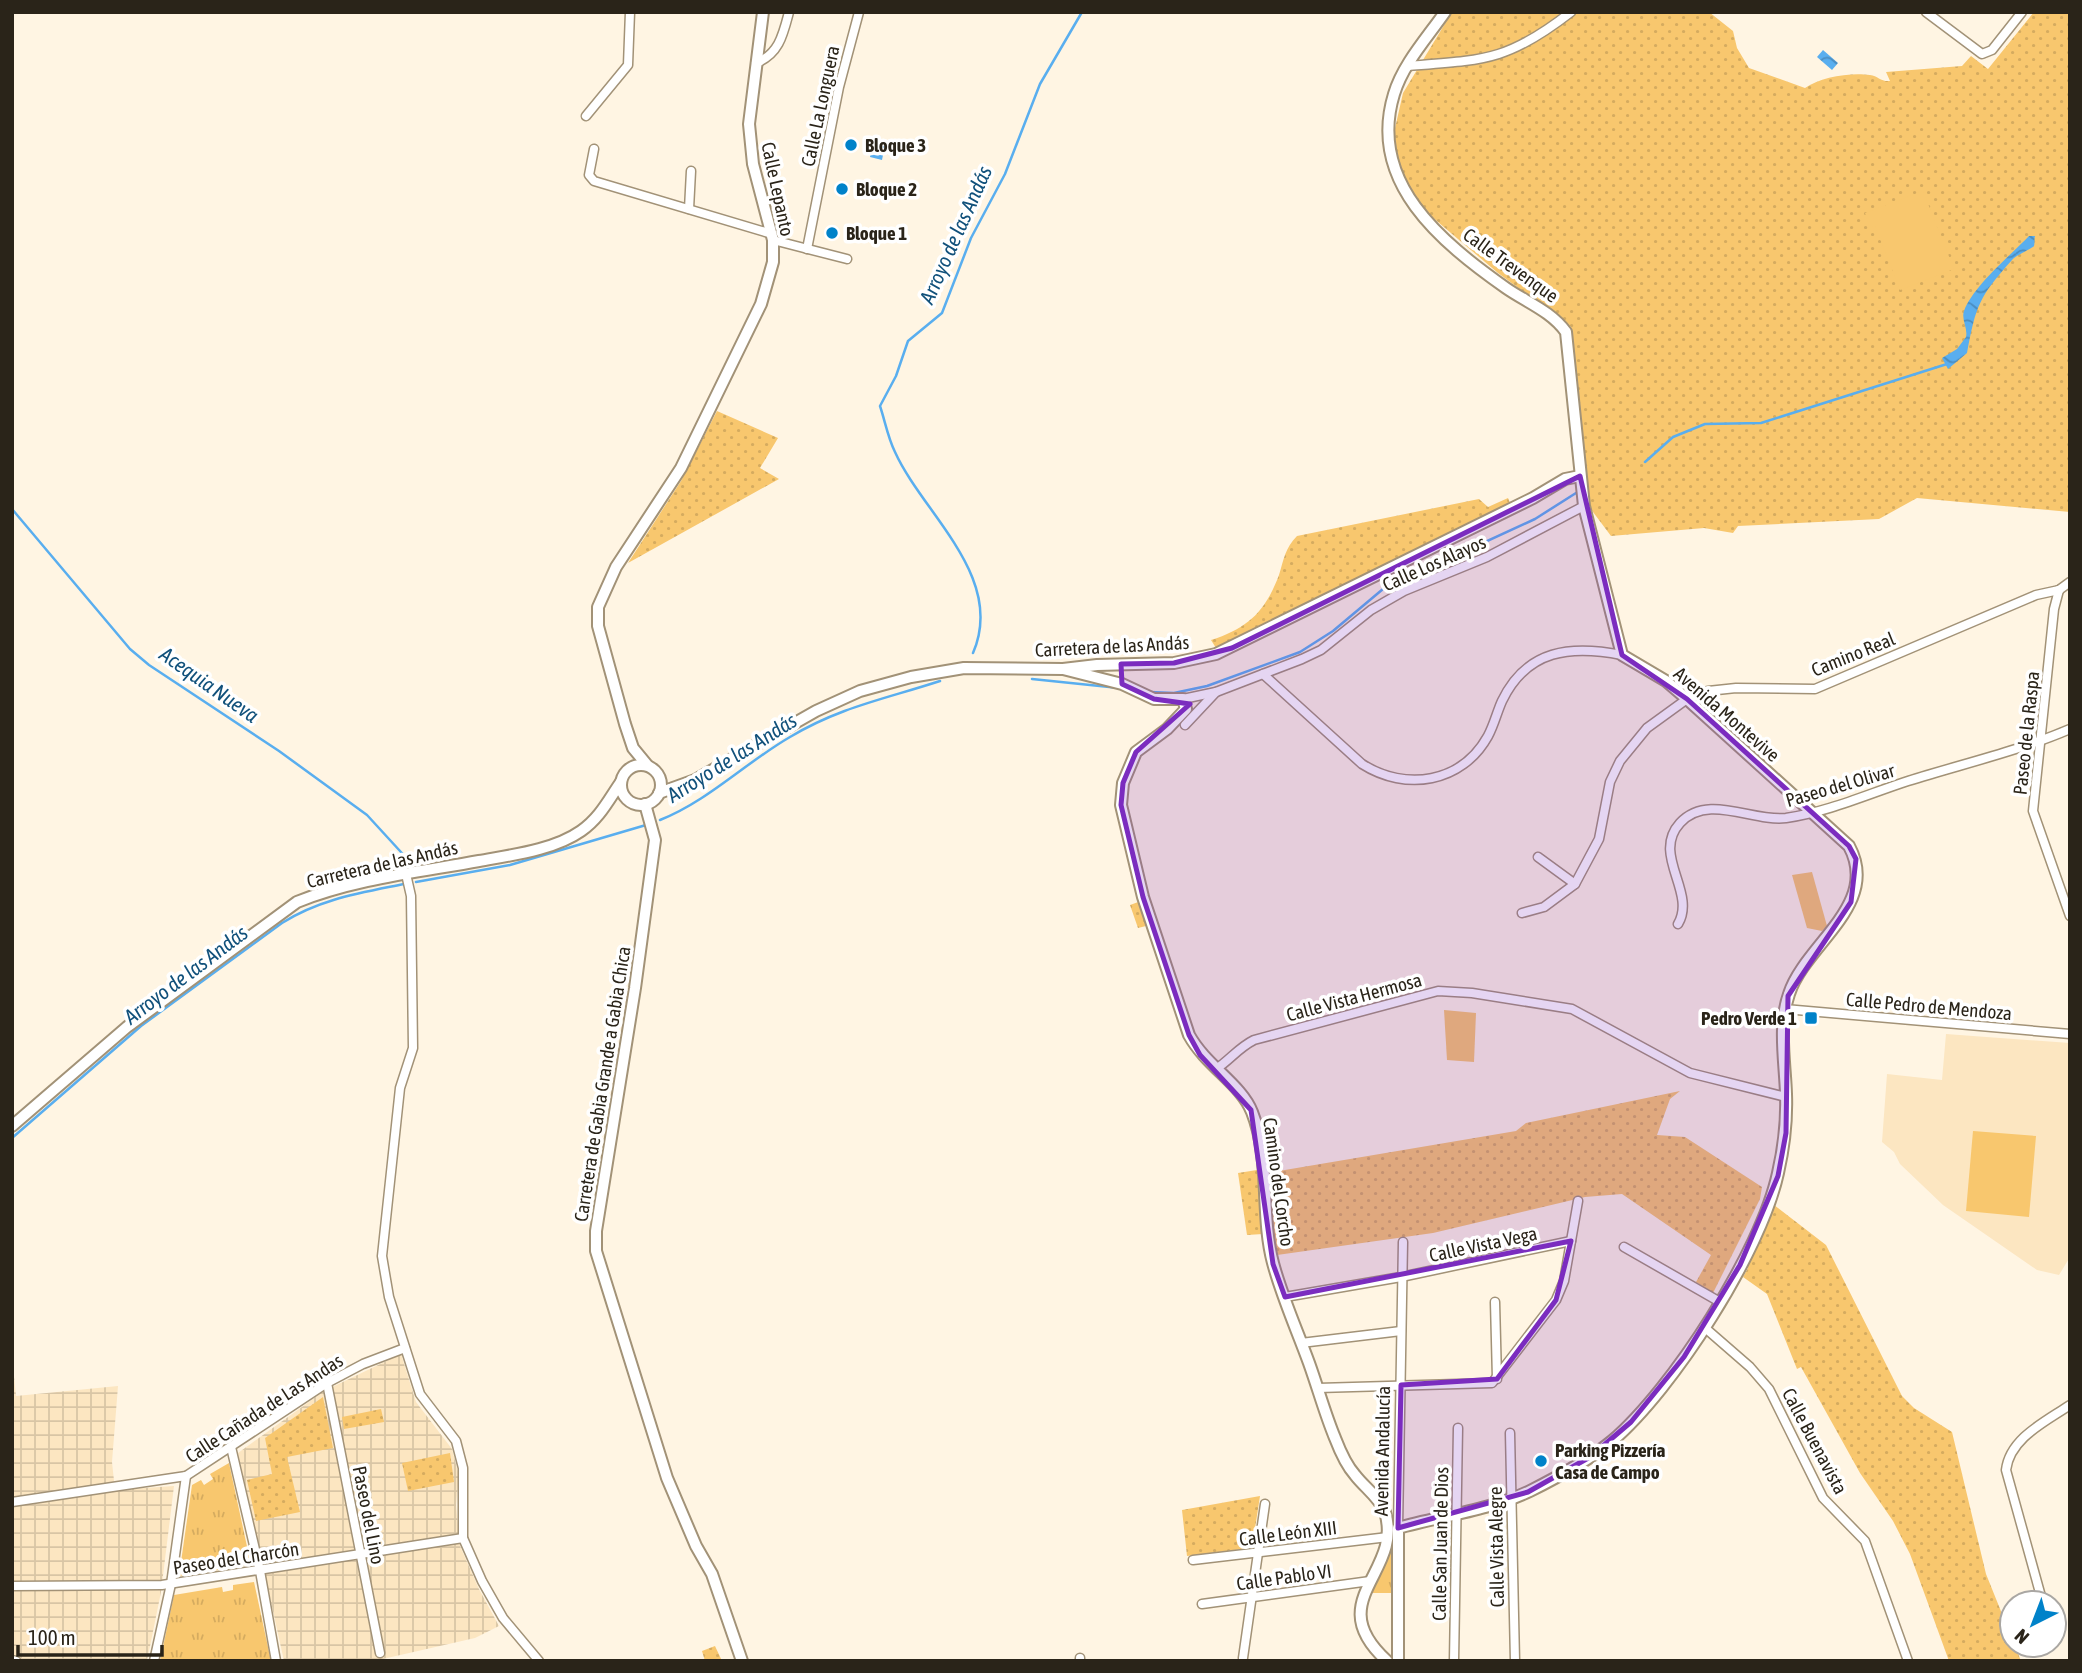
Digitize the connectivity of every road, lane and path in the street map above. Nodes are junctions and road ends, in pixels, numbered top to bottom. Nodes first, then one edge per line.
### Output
1 (630, 12) edge
2 (763, 12) edge
3 (789, 12) edge
4 (859, 12) edge
5 (1445, 12) edge
6 (1571, 12) edge
7 (1926, 12) edge
8 (2022, 12) edge
9 (756, 63) junction
10 (1408, 66) junction
11 (586, 116) dead end
12 (594, 149) dead end
13 (691, 171) dead end
14 (689, 209) junction
15 (773, 237) junction
16 (807, 249) junction
17 (846, 259) dead end
18 (1580, 476) junction
19 (1584, 506) junction
20 (2070, 582) edge
21 (2059, 590) junction
22 (2036, 595) junction
23 (2054, 609) junction
24 (1622, 655) junction
25 (1097, 664) junction
26 (1121, 664) junction
27 (1063, 669) junction
28 (1263, 674) junction
29 (1121, 681) junction
30 (1216, 692) junction
31 (1687, 699) junction
32 (1170, 701) junction
33 (1184, 704) junction
34 (1180, 723) junction
35 (2070, 729) edge
36 (2040, 740) junction
37 (633, 748) junction
38 (647, 765) junction
39 (630, 768) junction
40 (659, 776) junction
41 (621, 782) junction
42 (682, 784) junction
43 (659, 793) junction
44 (630, 801) junction
45 (610, 802) junction
46 (645, 804) junction
47 (1812, 813) junction
48 (1538, 857) dead end
49 (406, 874) junction
50 (1575, 884) junction
51 (1522, 913) dead end
52 (2070, 916) edge
53 (1678, 924) dead end
54 (1785, 1009) junction
55 (2070, 1034) edge
56 (1216, 1069) junction
57 (1786, 1097) junction
58 (12, 1126) edge
59 (1578, 1201) dead end
60 (1571, 1241) junction
61 (1403, 1242) dead end
62 (1624, 1247) dead end
63 (1401, 1277) junction
64 (1285, 1297) junction
65 (1495, 1302) dead end
66 (1720, 1302) junction
67 (1704, 1327) junction
68 (1401, 1331) junction
69 (1301, 1343) junction
70 (405, 1348) junction
71 (1497, 1379) junction
72 (327, 1383) junction
73 (1401, 1385) junction
74 (1318, 1388) junction
75 (2070, 1405) edge
76 (1458, 1429) dead end
77 (1510, 1433) dead end
78 (231, 1447) junction
79 (186, 1476) junction
80 (1510, 1499) junction
81 (12, 1502) edge
82 (1265, 1504) dead end
83 (1456, 1512) junction
84 (1398, 1528) junction
85 (1388, 1537) junction
86 (463, 1538) junction
87 (1258, 1553) junction
88 (361, 1554) junction
89 (1193, 1560) dead end
90 (260, 1571) junction
91 (1370, 1581) junction
92 (171, 1584) junction
93 (12, 1586) edge
94 (2039, 1589) edge
95 (1252, 1597) junction
96 (1202, 1604) dead end
97 (380, 1653) dead end
98 (1243, 1658) dead end
99 (154, 1661) edge
100 (276, 1661) edge
101 (538, 1661) edge
102 (742, 1661) edge
103 (1387, 1661) edge
104 (1398, 1661) edge
105 (1454, 1661) edge
106 (1515, 1661) edge
107 (1908, 1661) edge

1 - 11 street
2 - 9 street, Calle Lepanto
3 - 9 street
4 - 16 street, Calle La Longuera
5 - 10 street, Calle Trevenque
6 - 10 street
7 - 8 street
9 - 15 street, Calle Lepanto
10 - 18 street, Calle Trevenque
12 - 14 street
13 - 14 street
14 - 15 street
15 - 16 street
15 - 37 street, Calle Lepanto
16 - 17 street
18 - 19 street, Calle Trevenque
18 - 26 street, Carretera de las Andás
19 - 24 street, Calle Trevenque
19 - 28 street, Calle Los Alayos
20 - 21 street
21 - 22 street, Camino Real
21 - 23 street, Paseo de la Raspa
22 - 23 street
22 - 31 street, Camino Real
23 - 36 street, Paseo de la Raspa
24 - 28 street, Avenida Montevive
24 - 31 street, Avenida Montevive
25 - 26 street, Carretera de las Andás
25 - 27 street, Carretera de las Andás
25 - 29 street
26 - 29 street
27 - 29 street
27 - 42 street, Carretera de las Andás
28 - 30 street, Camino del Corcho
29 - 32 street
30 - 33 street, Camino del Corcho
30 - 34 street, Camino del Corcho
31 - 47 street, Avenida Montevive
31 - 50 street, Camino Real
32 - 33 street
32 - 34 street
33 - 34 street, Camino del Corcho
34 - 56 street, Camino del Corcho
35 - 36 street, Paseo del Olivar
36 - 47 street, Paseo del Olivar
36 - 52 street, Paseo de la Raspa
37 - 38 street
37 - 39 street
38 - 39 street
38 - 40 street
39 - 41 street
40 - 42 street
40 - 43 street
41 - 44 street
41 - 45 street, Carretera de las Andás
42 - 43 street, Carretera de las Andás
43 - 46 street
44 - 45 street
44 - 46 street
45 - 49 street, Carretera de las Andás
46 - 102 street, Carretera de Gabia Grande a Gabia Chica
47 - 53 street, Paseo del Olivar
47 - 54 street, Avenida Montevive
48 - 50 street
49 - 58 street, Carretera de las Andás
49 - 70 street
50 - 51 street, Camino Real
54 - 55 street, Calle Pedro de Mendoza
54 - 57 street, Avenida Montevive
56 - 57 street, Calle Vista Hermosa
56 - 64 street, Camino del Corcho
57 - 66 street, Avenida Montevive
59 - 60 street
60 - 63 street, Calle Vista Vega
60 - 71 street
61 - 63 street, Avenida Andalucía
62 - 66 street
63 - 64 street, Calle Vista Vega
63 - 68 street, Avenida Andalucía
64 - 69 street, Camino del Corcho
65 - 71 street
66 - 67 street, Avenida Montevive
67 - 80 street, Avenida Montevive
67 - 107 street, Calle Buenavista
68 - 69 street
68 - 73 street, Avenida Andalucía
69 - 74 street, Camino del Corcho
70 - 72 street, Calle Cañada de Las Andas
70 - 86 street
71 - 73 street
72 - 78 street, Calle Cañada de Las Andas
72 - 88 street, Paseo del Lino
73 - 74 street
73 - 84 street, Avenida Andalucía
74 - 85 street, Camino del Corcho
75 - 94 street
76 - 83 street, Calle San Juan de Dios
77 - 80 street, Calle Vista Alegre
78 - 79 street, Calle Cañada de Las Andas
78 - 90 street
79 - 81 street, Calle Cañada de Las Andas
79 - 92 street
80 - 83 street, Avenida Montevive
80 - 106 street, Calle Vista Alegre
82 - 87 street
83 - 84 street, Avenida Montevive
83 - 105 street, Calle San Juan de Dios
84 - 104 street, Avenida Andalucía
85 - 87 street, Calle León XIII
85 - 91 street
86 - 88 street, Paseo del Charcón
86 - 101 street
87 - 89 street, Calle León XIII
87 - 95 street
88 - 90 street, Paseo del Charcón
88 - 97 street, Paseo del Lino
90 - 92 street, Paseo del Charcón
90 - 100 street
91 - 95 street, Calle Pablo VI
91 - 103 street
92 - 93 street, Paseo del Charcón
92 - 99 street
95 - 96 street, Calle Pablo VI
95 - 98 street

